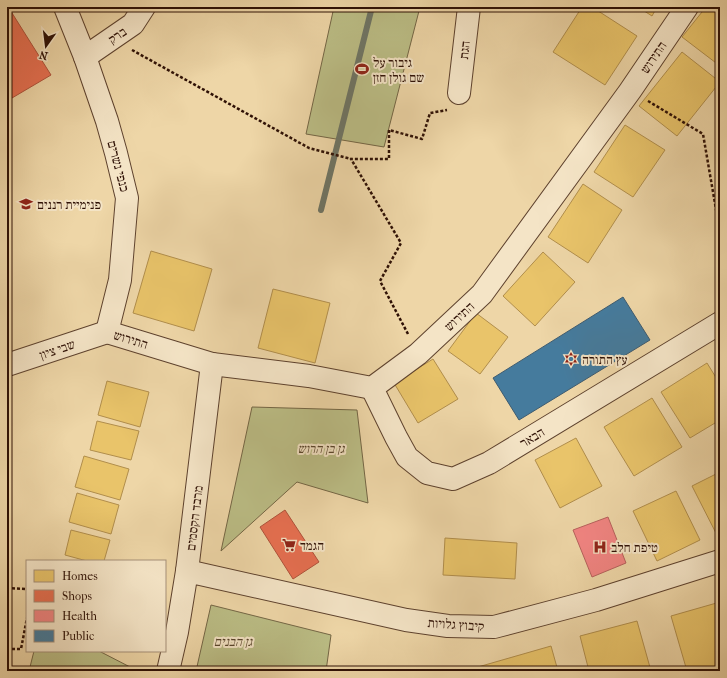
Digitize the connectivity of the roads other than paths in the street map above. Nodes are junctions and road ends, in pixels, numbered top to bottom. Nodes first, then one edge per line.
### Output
1 (65, 7) edge
2 (144, 7) edge
3 (469, 7) edge
4 (687, 7) edge
5 (84, 57) junction
6 (459, 93) road end
7 (720, 324) edge
8 (107, 332) junction
9 (212, 364) junction
10 (7, 366) edge
11 (372, 388) junction
12 (720, 561) edge
13 (187, 571) junction
14 (168, 671) edge

1 - 5 street, כנפי נשרים
2 - 5 street, ברק
3 - 6 street, הגת
4 - 11 street, התירוש
5 - 8 street, כנפי נשרים
7 - 11 street, הבאר
8 - 9 street, התירוש
8 - 10 street, שבי ציון
9 - 11 street, התירוש
9 - 13 street, מרבד הקסמים
12 - 13 street, קיבוץ גלויות
13 - 14 street, מרבד הקסמים

